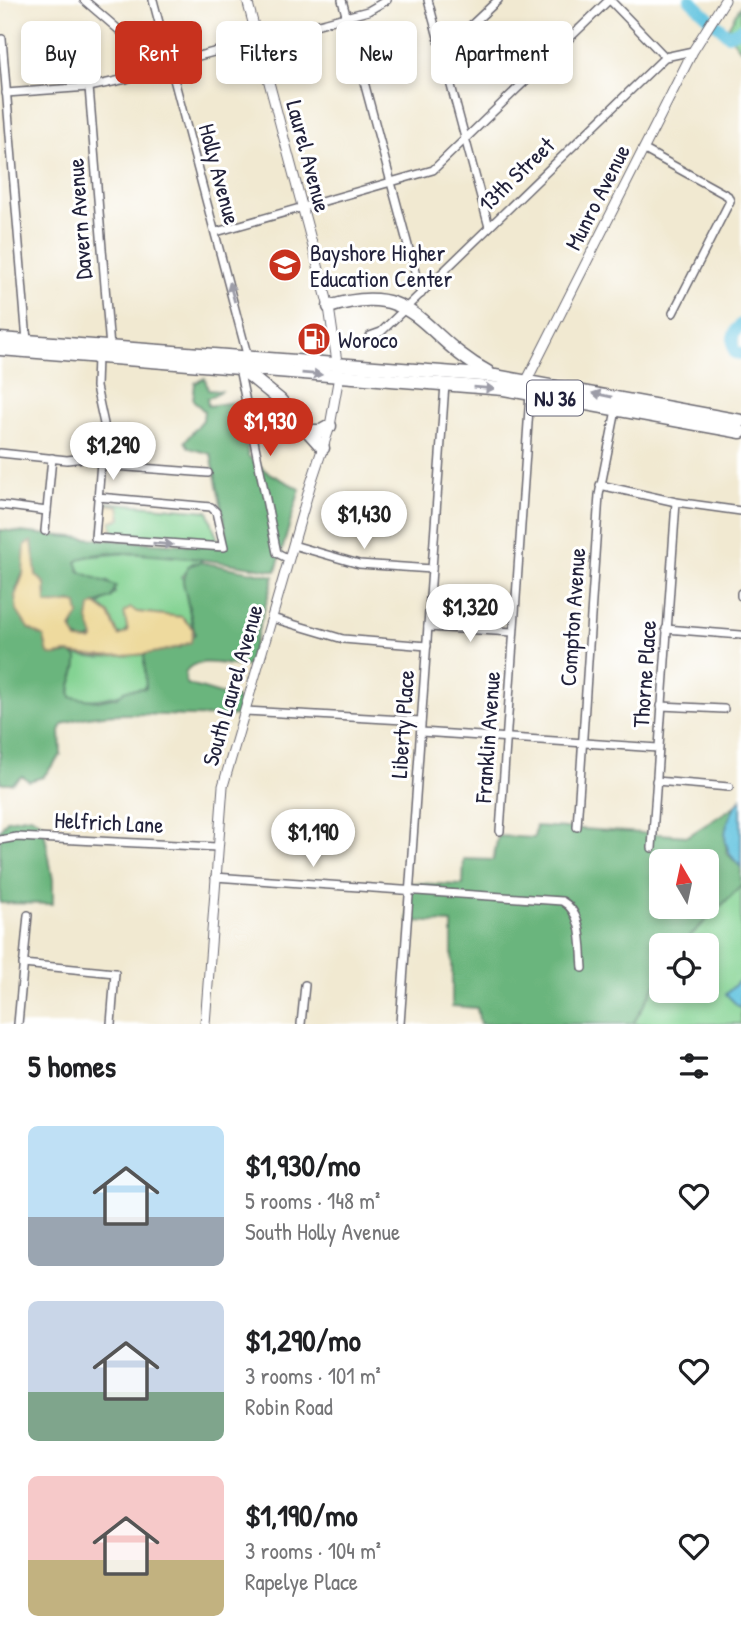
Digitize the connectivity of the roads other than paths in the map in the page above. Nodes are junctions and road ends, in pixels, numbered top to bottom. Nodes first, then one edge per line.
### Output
1 (84, 0) edge
2 (153, 0) edge
3 (247, 0) edge
4 (342, 0) edge
5 (387, 0) edge
6 (428, 0) edge
7 (498, 0) edge
8 (609, 0) edge
9 (725, 0) edge
10 (346, 18) junction
11 (157, 21) edge
12 (253, 21) edge
13 (434, 21) edge
14 (476, 21) edge
15 (322, 24) edge
16 (115, 25) edge
17 (2, 39) dead end
18 (693, 51) junction
19 (665, 57) junction
20 (115, 81) edge
21 (171, 84) edge
22 (270, 84) edge
23 (451, 84) edge
24 (89, 87) junction
25 (6, 93) junction
26 (466, 140) junction
27 (643, 149) junction
28 (390, 185) junction
29 (303, 208) junction
30 (489, 227) junction
31 (216, 232) junction
32 (421, 294) junction
33 (329, 307) junction
34 (406, 308) junction
35 (673, 313) dead end
36 (370, 336) dead end
37 (0, 339) edge
38 (27, 341) junction
39 (110, 348) junction
40 (0, 349) edge
41 (97, 356) junction
42 (244, 363) junction
43 (339, 370) junction
44 (495, 376) junction
45 (527, 380) junction
46 (445, 384) junction
47 (530, 394) junction
48 (616, 410) junction
49 (741, 421) edge
50 (330, 426) junction
51 (310, 431) junction
52 (741, 432) edge
53 (323, 448) junction
54 (0, 453) edge
55 (101, 456) junction
56 (52, 458) junction
57 (101, 465) junction
58 (208, 473) dead end
59 (600, 485) junction
60 (98, 497) junction
61 (676, 502) junction
62 (0, 505) edge
63 (47, 511) junction
64 (741, 511) edge
65 (45, 531) dead end
66 (293, 545) junction
67 (289, 559) junction
68 (432, 569) junction
69 (272, 618) junction
70 (428, 627) junction
71 (666, 629) junction
72 (513, 632) junction
73 (741, 635) edge
74 (427, 646) junction
75 (661, 706) junction
76 (724, 709) dead end
77 (245, 711) junction
78 (421, 721) junction
79 (421, 732) junction
80 (506, 737) junction
81 (583, 742) junction
82 (658, 748) junction
83 (656, 781) junction
84 (729, 787) dead end
85 (578, 827) dead end
86 (500, 831) dead end
87 (0, 840) edge
88 (217, 847) junction
89 (652, 848) dead end
90 (215, 877) junction
91 (408, 890) junction
92 (28, 915) dead end
93 (23, 964) junction
94 (583, 968) dead end
95 (305, 985) dead end
96 (18, 1024) edge
97 (111, 1024) edge
98 (205, 1024) edge
99 (301, 1024) edge
100 (400, 1024) edge

1 - 16 street
2 - 11 street, Holly Avenue
3 - 12 street, Laurel Avenue
4 - 10 street
5 - 10 street
6 - 13 street
7 - 14 street
8 - 19 street
8 - 26 street
9 - 18 street, Munro Avenue
10 - 15 street
10 - 28 street
17 - 25 street
18 - 19 street
18 - 27 street, Munro Avenue
19 - 30 street, 13th Street
20 - 24 street
21 - 31 street, Holly Avenue
22 - 29 street, Laurel Avenue
23 - 26 street
24 - 25 street
24 - 39 street, Davern Avenue
25 - 38 street
26 - 28 street
26 - 30 street
27 - 35 street
27 - 45 street, Munro Avenue
28 - 29 street
28 - 32 street
29 - 31 street
29 - 33 street, Laurel Avenue
30 - 32 street, 13th Street
42 -> 31 street, Holly Avenue
32 - 34 street, 13th Street
33 - 34 highway
33 - 43 street, Laurel Avenue
34 - 36 street, 13th Street
34 - 44 highway
37 - 38 highway, NJ 36
38 - 39 highway, NJ 36
39 - 42 highway, NJ 36
40 - 41 highway, NJ 36
41 - 42 highway, NJ 36
41 - 55 street
42 - 43 highway, NJ 36
42 - 51 highway
42 - 67 street, Holly Avenue
43 - 44 highway, NJ 36
43 - 46 highway, NJ 36
43 - 50 street, South Laurel Avenue
44 - 45 highway, NJ 36
49 -> 45 highway, NJ 36
46 -> 47 highway, NJ 36
46 - 68 street, Liberty Place
47 - 48 highway, NJ 36
47 - 72 street, Franklin Avenue
48 - 52 highway, NJ 36
48 - 59 street, Compton Avenue
50 - 51 highway
50 - 53 street, South Laurel Avenue
51 - 53 highway
53 - 66 street, South Laurel Avenue
54 - 56 street
55 - 56 street
55 - 57 street
56 - 63 street
57 - 58 street
57 - 60 street
59 - 61 street
59 - 81 street, Compton Avenue
60 -> 60 street
61 - 64 street
61 - 71 street, Thorne Place
62 - 63 street
63 - 65 street
66 - 67 street, South Laurel Avenue
66 - 68 street
67 - 69 street, South Laurel Avenue
68 - 70 street, Liberty Place
69 - 74 street
69 - 77 street, South Laurel Avenue
70 - 72 street
70 - 74 street, Liberty Place
71 - 73 street
71 - 75 street, Thorne Place
72 - 80 street, Franklin Avenue
74 - 78 street, Liberty Place
75 - 76 street
75 - 82 street, Thorne Place
77 - 78 street
77 - 88 street, South Laurel Avenue
78 - 79 street, Liberty Place
79 - 80 street
79 - 91 street, Liberty Place
80 - 81 street
80 - 86 street, Franklin Avenue
81 - 82 street
81 - 85 street, Compton Avenue
82 - 83 street, Thorne Place
83 - 84 street
83 - 89 street, Thorne Place
87 - 88 street, Helfrich Lane
88 - 90 street, South Laurel Avenue
90 - 91 street
90 - 98 street, South Laurel Avenue
91 - 94 street
91 - 100 street, Liberty Place
92 - 93 street
93 - 96 street
93 - 97 street
95 - 99 street

